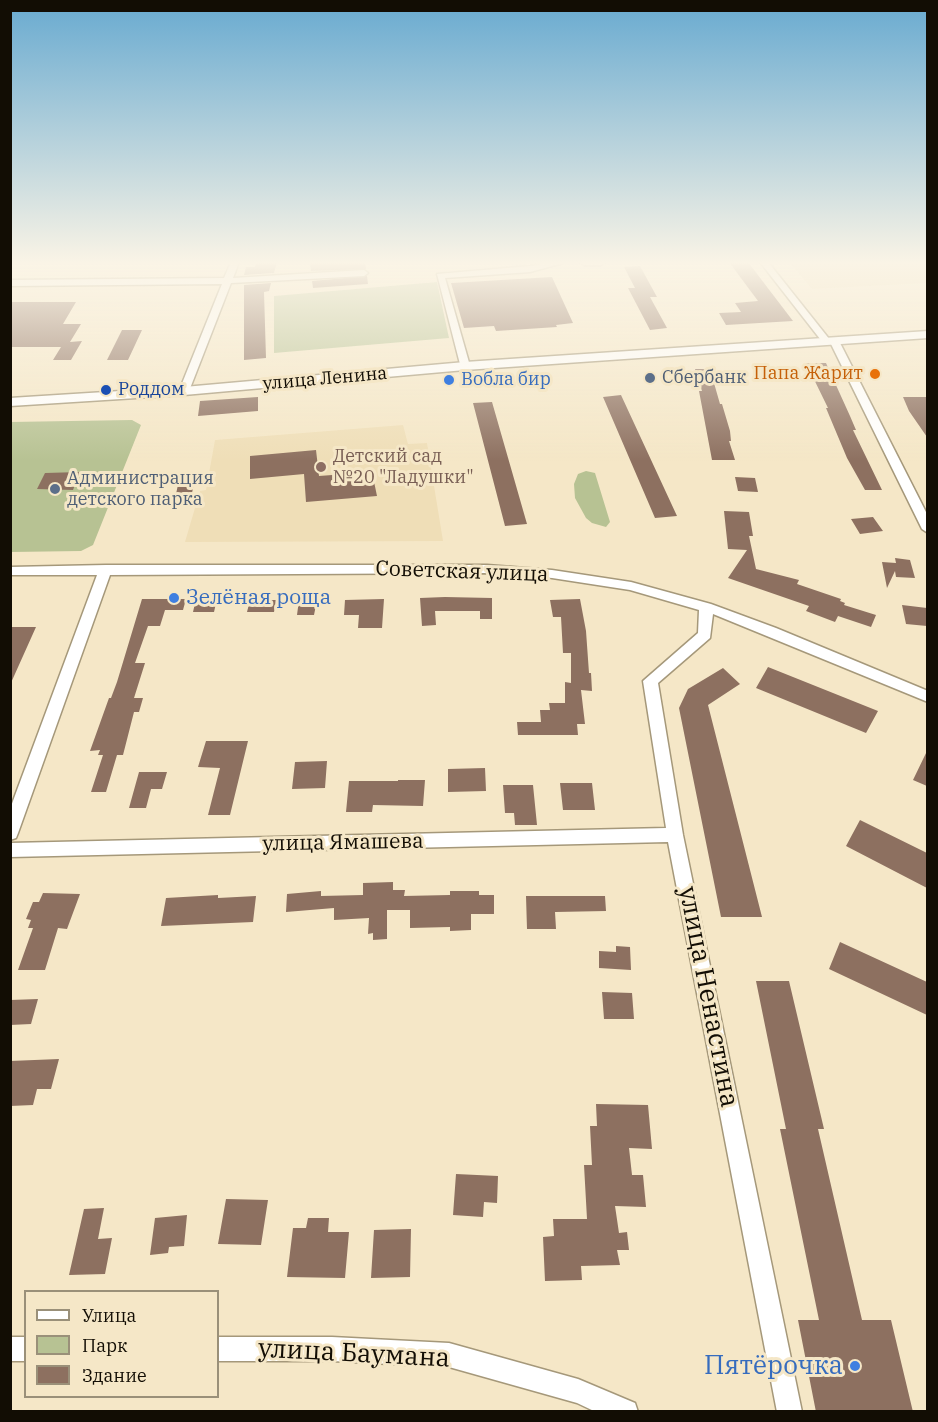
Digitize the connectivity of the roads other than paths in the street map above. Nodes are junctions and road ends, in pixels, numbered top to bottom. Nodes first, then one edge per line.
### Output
1 (208, 328) edge
2 (455, 328) edge
3 (820, 328) edge
4 (927, 334) edge
5 (831, 341) junction
6 (465, 366) junction
7 (184, 391) junction
8 (10, 402) edge
9 (927, 528) edge
10 (106, 569) junction
11 (10, 571) edge
12 (706, 606) junction
13 (927, 697) edge
14 (10, 833) edge
15 (675, 835) junction
16 (10, 850) edge
17 (219, 1348) edge
18 (626, 1412) edge
19 (790, 1412) edge

1 - 7 street
2 - 6 street
3 - 5 street
4 - 5 main road, улица Ленина
5 - 6 main road, улица Ленина
5 - 9 street
6 - 7 main road, улица Ленина
7 - 8 main road, улица Ленина
10 - 11 street, Советская улица
10 - 12 street, Советская улица
10 - 14 street
12 - 13 street, Советская улица
12 - 15 street, улица Ненастина
15 - 16 street, улица Ямашева
15 - 19 street, улица Ненастина
17 - 18 street, улица Баумана

